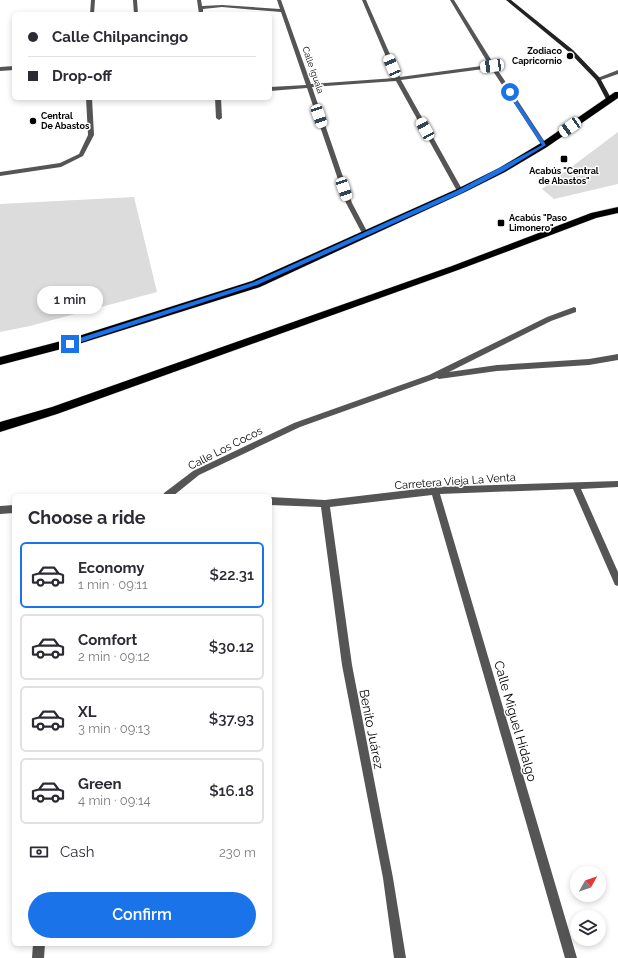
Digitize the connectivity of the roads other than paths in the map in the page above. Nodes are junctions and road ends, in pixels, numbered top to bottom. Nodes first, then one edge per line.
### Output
1 (93, 0) edge
2 (135, 0) edge
3 (199, 0) edge
4 (279, 0) edge
5 (364, 0) edge
6 (452, 0) edge
7 (508, 0) edge
8 (200, 8) junction
9 (283, 10) junction
10 (92, 12) edge
11 (136, 12) edge
12 (201, 12) edge
13 (492, 66) junction
14 (12, 68) edge
15 (0, 69) edge
16 (618, 72) edge
17 (398, 79) junction
18 (598, 80) junction
19 (309, 87) junction
20 (272, 90) edge
21 (618, 94) edge
22 (90, 100) edge
23 (218, 100) edge
24 (609, 100) junction
25 (219, 118) dead end
26 (544, 145) junction
27 (0, 174) edge
28 (460, 191) junction
29 (618, 210) edge
30 (366, 235) junction
31 (574, 310) dead end
32 (618, 357) edge
33 (0, 361) edge
34 (432, 377) junction
35 (0, 427) edge
36 (618, 484) edge
37 (576, 486) junction
38 (435, 491) junction
39 (170, 494) edge
40 (272, 502) edge
41 (325, 504) junction
42 (12, 509) edge
43 (0, 510) edge
44 (618, 582) edge
45 (39, 946) edge
46 (38, 958) edge
47 (400, 958) edge
48 (571, 958) edge

1 - 10 street
2 - 11 street
3 - 8 street
4 - 9 street, Calle Iguala
5 - 17 street
6 - 13 street
7 - 18 street
8 - 9 street
8 - 12 street
9 - 19 street, Calle Iguala
13 - 17 street
13 - 26 street
14 - 15 street
16 - 18 street
17 - 19 street
17 - 28 street
18 - 24 street
19 - 20 street
19 - 30 street, Calle Iguala
21 - 24 highway
22 - 27 street
23 - 25 street
24 - 26 highway
26 - 28 highway
28 - 30 highway
29 - 35 highway
30 - 33 highway
31 - 34 street
32 - 34 street
34 - 39 street, Calle Los Cocos
36 - 37 street, Carretera Vieja La Venta
37 - 38 street, Carretera Vieja La Venta
37 - 44 street
38 - 41 street, Carretera Vieja La Venta
38 - 48 street, Calle Miguel Hidalgo
40 - 41 street, Carretera Vieja La Venta
41 - 47 street, Benito Juárez
42 - 43 street
45 - 46 street

